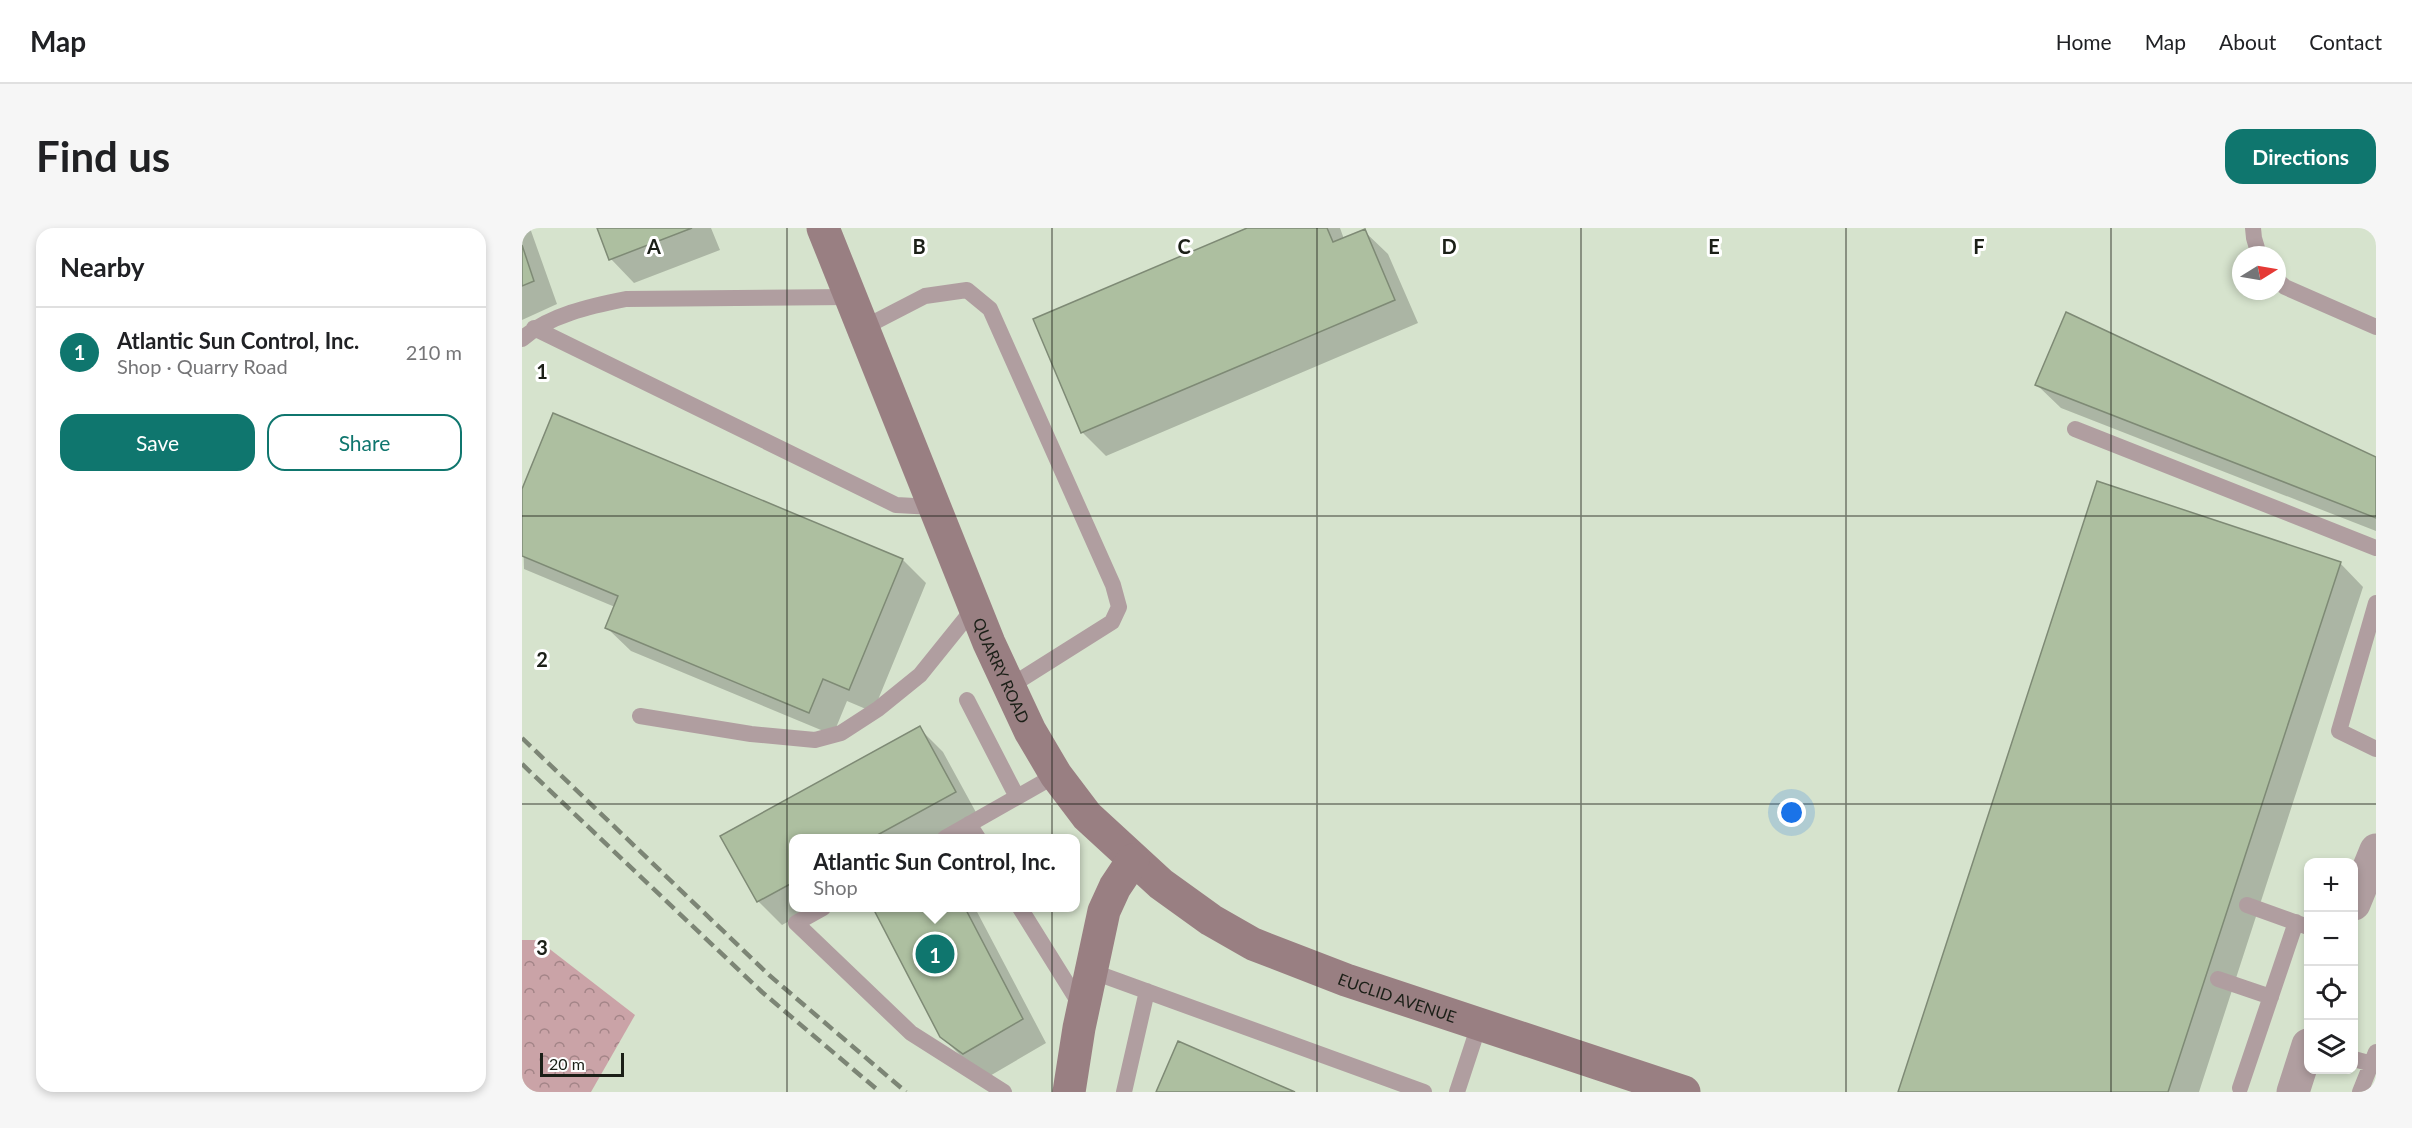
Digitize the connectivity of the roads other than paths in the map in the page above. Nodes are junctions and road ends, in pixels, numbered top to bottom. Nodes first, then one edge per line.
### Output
1 (823, 228) edge
2 (2253, 228) edge
3 (2256, 246) edge
4 (2286, 287) edge
5 (850, 297) junction
6 (2376, 327) edge
7 (862, 328) junction
8 (528, 334) edge
9 (2075, 429) dead end
10 (933, 507) junction
11 (2376, 548) edge
12 (2376, 603) edge
13 (974, 608) junction
14 (1009, 687) junction
15 (967, 700) dead end
16 (640, 716) dead end
17 (2376, 749) edge
18 (1056, 775) junction
19 (1017, 797) junction
20 (974, 831) edge
21 (2374, 858) edge
22 (1133, 860) junction
23 (2358, 895) edge
24 (2247, 905) dead end
25 (816, 912) edge
26 (1022, 912) edge
27 (2302, 925) edge
28 (1091, 971) junction
29 (2218, 979) dead end
30 (1147, 992) junction
31 (2271, 997) junction
32 (1083, 1009) junction
33 (1479, 1025) junction
34 (2304, 1058) edge
35 (2374, 1058) edge
36 (2358, 1059) edge
37 (2242, 1091) edge
38 (1004, 1092) edge
39 (1069, 1092) edge
40 (1124, 1092) edge
41 (1424, 1092) edge
42 (1457, 1092) edge
43 (1684, 1092) edge
44 (2293, 1092) edge
45 (2360, 1092) edge

1 - 5 street, QUARRY ROAD
2 - 3 lane
4 - 6 lane
5 - 7 street, QUARRY ROAD
5 - 8 lane
7 - 10 street, QUARRY ROAD
7 - 14 lane
8 - 10 lane
9 - 11 lane
10 - 13 street, QUARRY ROAD
12 - 17 lane
13 - 14 street, QUARRY ROAD
13 - 16 lane
14 - 18 street, QUARRY ROAD
15 - 19 lane
18 - 19 lane
18 - 22 street, QUARRY ROAD
19 - 20 lane
21 - 23 street
22 - 28 street
22 - 33 street, EUCLID AVENUE
24 - 27 lane
25 - 38 lane
26 - 32 lane
27 - 31 lane
28 - 30 lane
28 - 32 street
29 - 31 lane
30 - 40 lane
30 - 41 lane
31 - 37 lane
32 - 39 street
33 - 42 lane
33 - 43 street, EUCLID AVENUE
34 - 44 street
35 - 36 lane
35 - 45 lane

